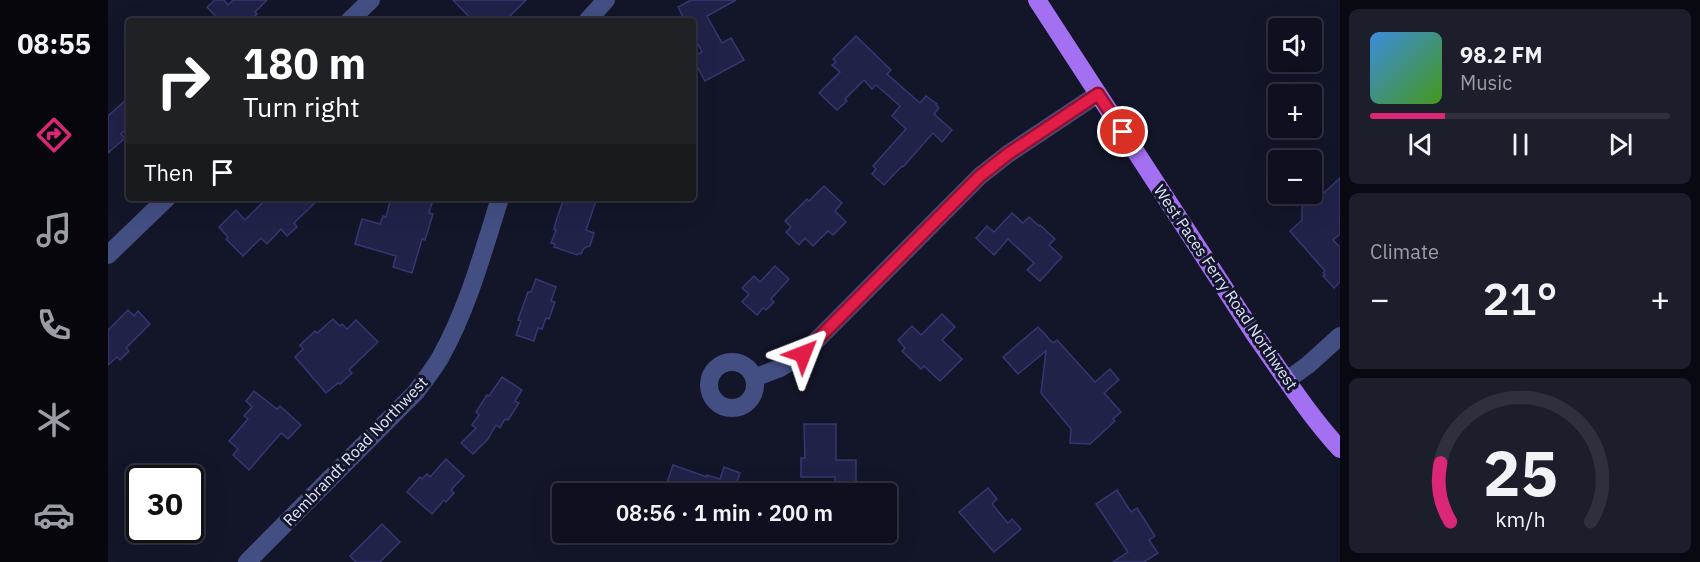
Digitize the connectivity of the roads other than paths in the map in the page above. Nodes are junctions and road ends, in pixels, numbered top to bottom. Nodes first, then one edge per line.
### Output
1 (371, 0) edge
2 (606, 0) edge
3 (1037, 0) edge
4 (352, 18) edge
5 (591, 18) edge
6 (1098, 94) junction
7 (164, 201) edge
8 (499, 201) edge
9 (108, 255) edge
10 (1340, 336) edge
11 (754, 378) dead end
12 (1287, 380) junction
13 (1340, 449) edge
14 (248, 562) edge

1 - 4 street
2 - 5 street
3 - 6 main road, West Paces Ferry Road Northwest
6 - 11 street
6 - 12 main road, West Paces Ferry Road Northwest
7 - 9 street
8 - 14 street, Rembrandt Road Northwest
10 - 12 street
12 - 13 main road, West Paces Ferry Road Northwest

